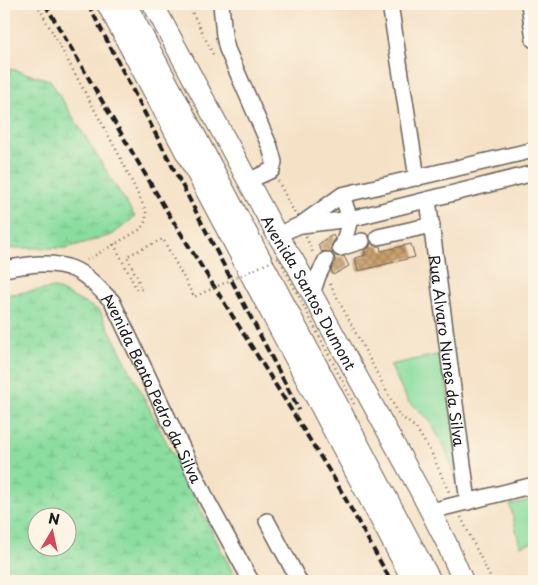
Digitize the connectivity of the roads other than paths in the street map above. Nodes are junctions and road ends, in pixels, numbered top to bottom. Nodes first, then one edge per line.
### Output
1 (107, 4) edge
2 (126, 4) edge
3 (221, 4) edge
4 (390, 4) edge
5 (529, 4) edge
6 (157, 5) edge
7 (534, 40) edge
8 (534, 150) edge
9 (534, 173) edge
10 (417, 178) junction
11 (248, 181) junction
12 (342, 195) junction
13 (428, 200) junction
14 (350, 219) junction
15 (300, 225) junction
16 (432, 225) junction
17 (277, 235) junction
18 (378, 237) dead end
19 (362, 241) dead end
20 (324, 264) road end
21 (4, 269) edge
22 (312, 294) junction
23 (534, 485) edge
24 (462, 504) junction
25 (431, 511) junction
26 (267, 521) dead end
27 (251, 581) edge
28 (300, 581) edge
29 (413, 581) edge
30 (431, 581) edge
31 (463, 581) edge

1 - 29 main road
2 - 30 main road, Avenida Santos Dumont
3 - 11 street
4 - 10 street
5 - 7 street
6 - 11 main road, Avenida Santos Dumont
8 - 10 street
9 - 13 street
10 - 12 street
11 - 17 main road, Avenida Santos Dumont
12 - 14 street
12 - 15 street
13 - 14 street
13 - 16 street, Rua Alvaro Nunes da Silva
14 - 15 street
14 - 19 street
15 - 17 street
16 - 18 street
16 - 24 street, Rua Alvaro Nunes da Silva
17 - 22 main road, Avenida Santos Dumont
20 - 22 street
21 - 27 street, Avenida Bento Pedro da Silva
22 - 25 main road, Avenida Santos Dumont
23 - 24 street
24 - 25 street
25 - 31 main road, Avenida Santos Dumont
26 - 28 street

